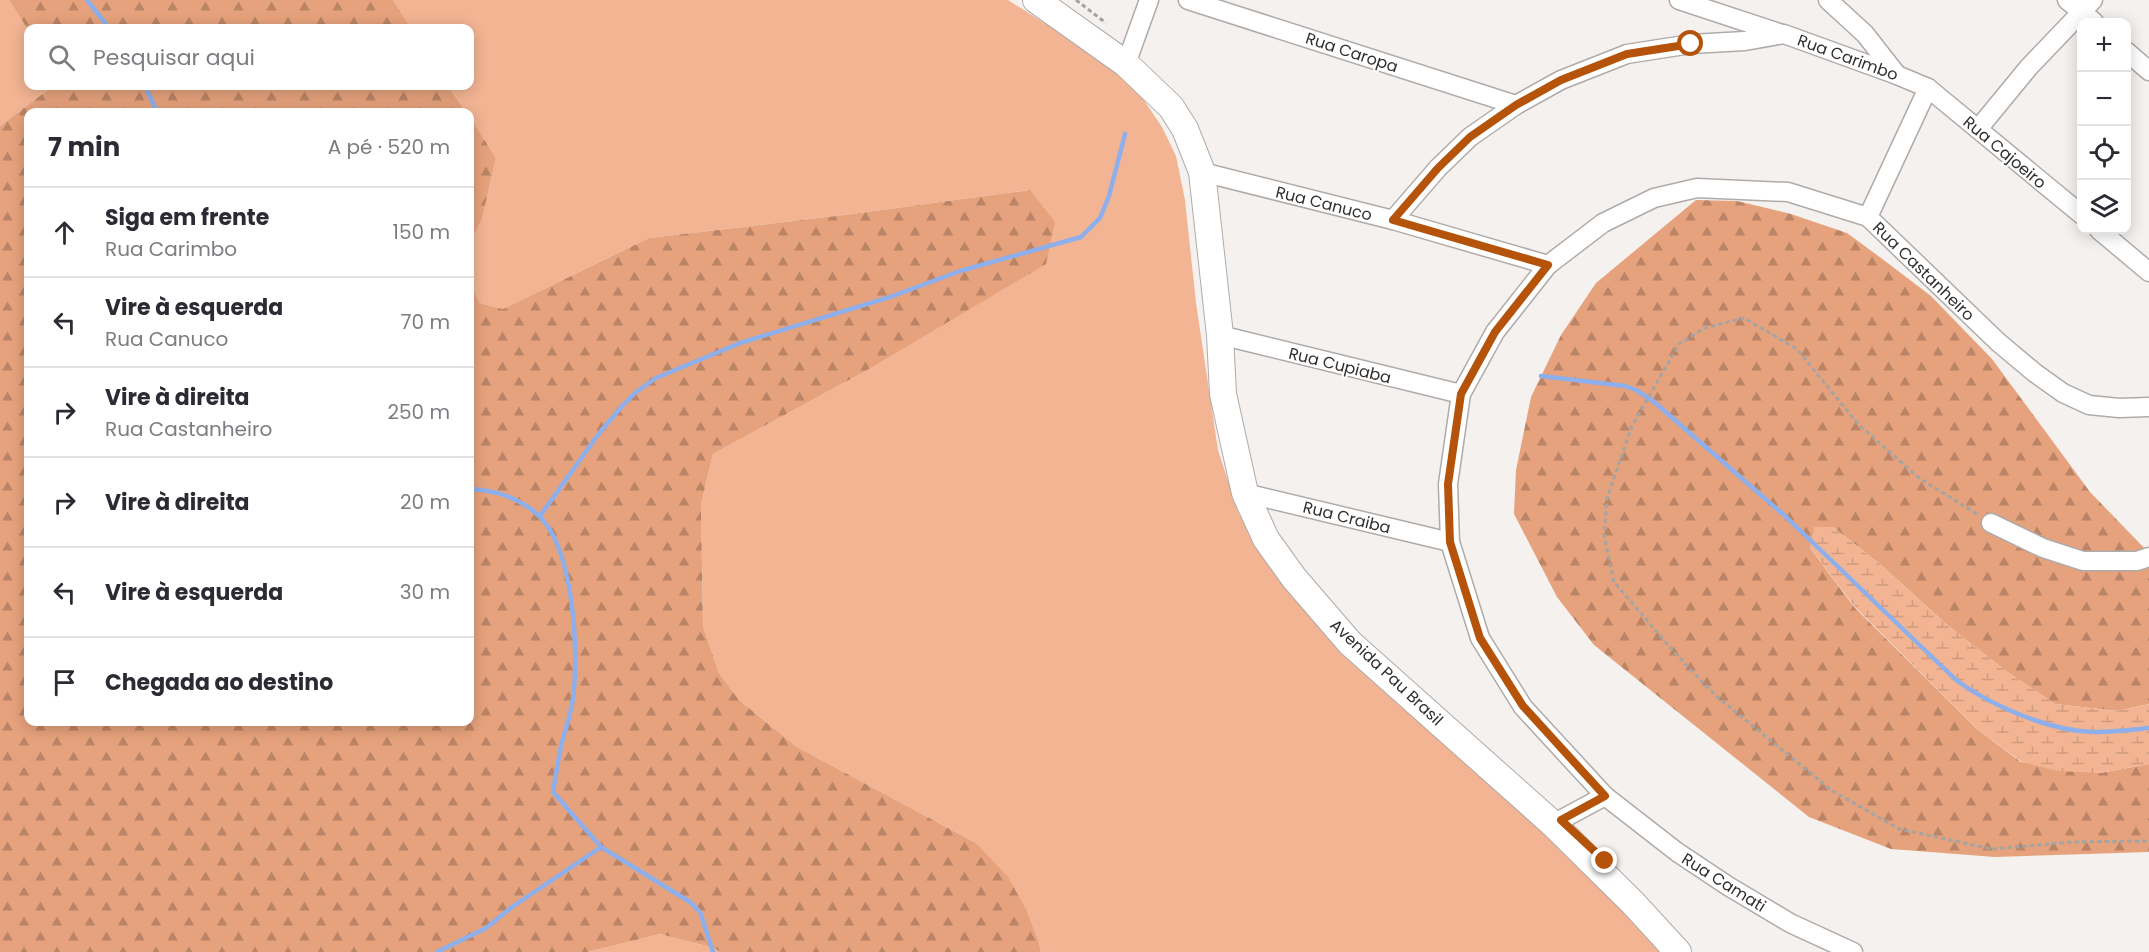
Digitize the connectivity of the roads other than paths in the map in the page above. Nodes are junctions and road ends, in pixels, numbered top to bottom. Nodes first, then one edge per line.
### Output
1 (1036, 0) edge
2 (1149, 0) edge
3 (1188, 0) edge
4 (1679, 0) edge
5 (1828, 0) edge
6 (2067, 0) edge
7 (2090, 11) edge
8 (1784, 34) junction
9 (1130, 54) junction
10 (2131, 55) edge
11 (2149, 71) edge
12 (1897, 75) junction
13 (1928, 88) junction
14 (1516, 105) junction
15 (1978, 129) junction
16 (1202, 172) junction
17 (2077, 211) edge
18 (1868, 217) junction
19 (1393, 220) junction
20 (2103, 234) edge
21 (1548, 265) junction
22 (2149, 272) edge
23 (1220, 335) junction
24 (1461, 394) junction
25 (2149, 407) edge
26 (1245, 493) junction
27 (1991, 523) road end
28 (1450, 542) junction
29 (2149, 557) edge
30 (1605, 796) junction
31 (1553, 824) junction
32 (1678, 952) edge
33 (1853, 952) edge

1 - 9 main road, Avenida Pau Brasil
2 - 9 street
3 - 14 street, Rua Caropa
4 - 8 street
5 - 12 street
6 - 7 street
7 - 15 street
8 - 12 street, Rua Carimbo
8 - 14 street, Rua Carimbo
9 - 16 main road, Avenida Pau Brasil
10 - 11 street
12 - 13 street, Rua Carimbo
13 - 15 street, Rua Cajoeiro
13 - 18 street
14 - 19 street, Rua Carimbo
15 - 17 street, Rua Cajoeiro
16 - 19 street, Rua Canuco
16 - 23 main road, Avenida Pau Brasil
18 - 21 street, Rua Castanheiro
18 - 25 street, Rua Castanheiro
19 - 21 street, Rua Canuco
20 - 22 street
21 - 24 street, Rua Castanheiro
23 - 24 street, Rua Cupiaba
23 - 26 main road, Avenida Pau Brasil
24 - 28 street, Rua Castanheiro
26 - 28 street, Rua Craiba
26 - 31 main road, Avenida Pau Brasil
27 - 29 street
28 - 30 street, Rua Castanheiro
30 - 31 street
30 - 33 street, Rua Camati
31 - 32 main road, Avenida Pau Brasil

